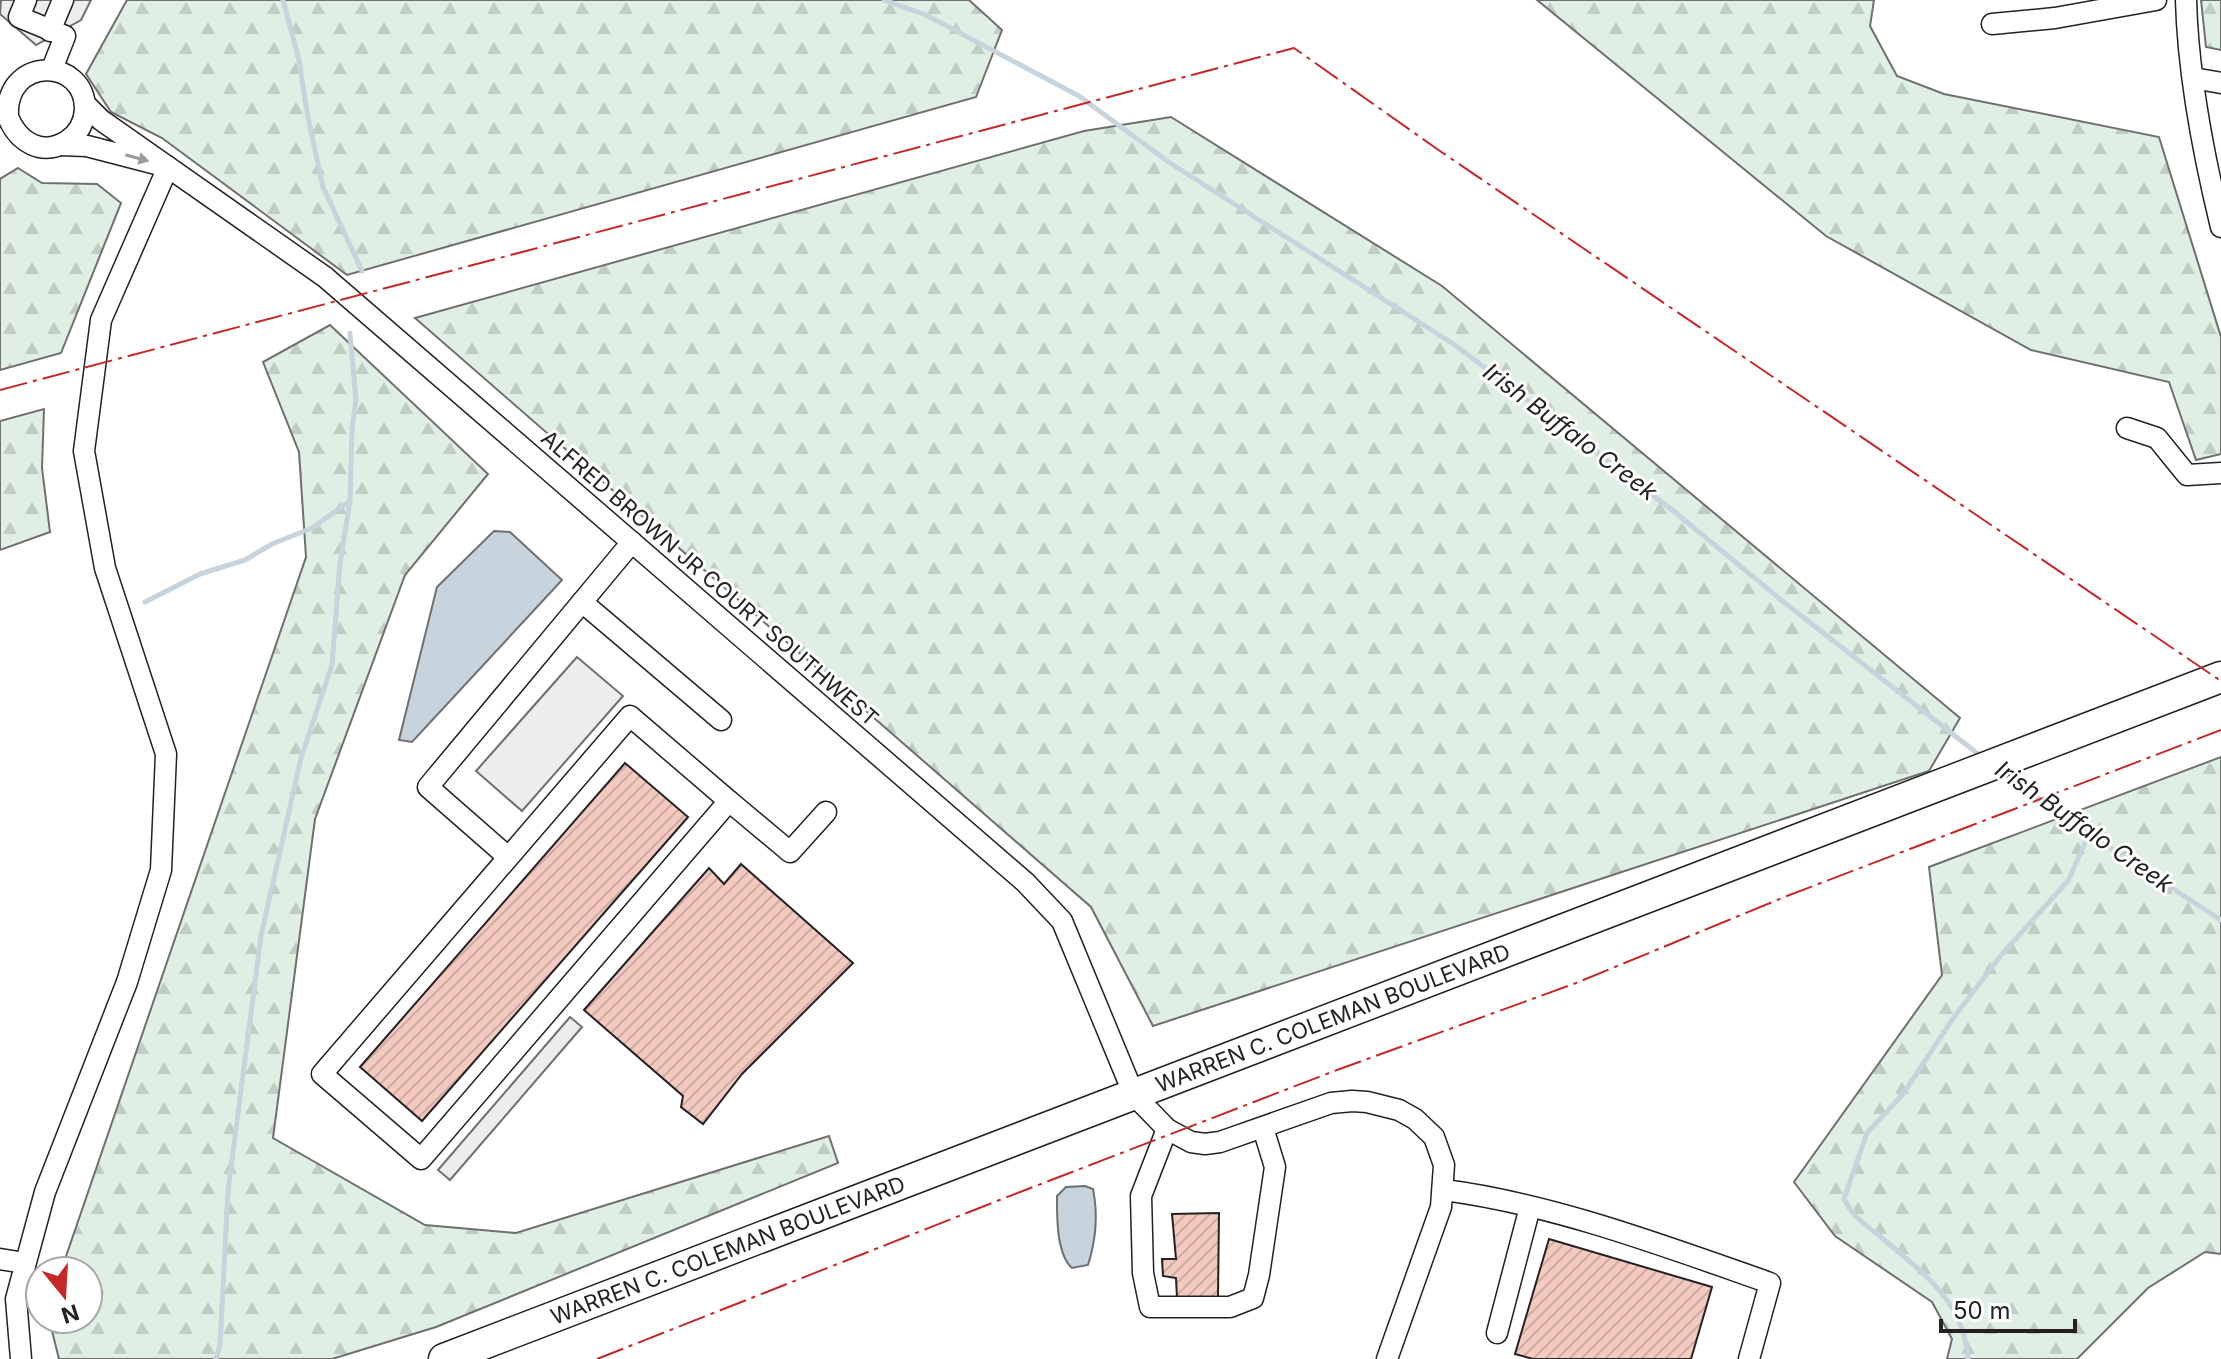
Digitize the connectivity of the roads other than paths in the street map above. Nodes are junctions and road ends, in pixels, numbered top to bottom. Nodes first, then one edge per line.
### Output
1 (26, 0) edge
2 (63, 0) edge
3 (2156, 0) edge
4 (2186, 0) edge
5 (1992, 24) dead end
6 (50, 31) junction
7 (52, 69) junction
8 (2193, 78) junction
9 (9, 82) edge
10 (2221, 83) edge
11 (85, 104) junction
12 (4, 115) edge
13 (60, 145) junction
14 (168, 167) junction
15 (2221, 227) edge
16 (2127, 428) dead end
17 (2221, 473) edge
18 (632, 542) junction
19 (582, 602) junction
20 (2221, 677) edge
21 (721, 720) dead end
22 (729, 801) junction
23 (826, 812) dead end
24 (508, 857) junction
25 (1134, 1095) junction
26 (1263, 1128) junction
27 (1167, 1129) junction
28 (1444, 1190) junction
29 (1530, 1207) junction
30 (27, 1255) edge
31 (0, 1259) edge
32 (24, 1263) edge
33 (24, 1267) edge
34 (1497, 1333) dead end
35 (21, 1359) edge
36 (444, 1359) edge
37 (1387, 1359) edge
38 (1749, 1359) edge

1 - 6 street
2 - 6 street
3 - 5 street
4 - 8 street
6 - 7 street
7 - 9 street
7 - 11 street
8 - 10 street
8 - 15 street
9 - 12 street
11 - 13 street
11 - 14 street, ALFRED BROWN JR COURT SOUTHWEST
12 - 13 street
13 -> 14 street
14 - 18 street, ALFRED BROWN JR COURT SOUTHWEST
14 - 30 street
16 - 17 street
18 - 19 street
18 - 25 street, ALFRED BROWN JR COURT SOUTHWEST
19 - 21 street
19 - 24 street
20 - 25 highway, WARREN C. COLEMAN BOULEVARD
22 - 23 street
22 - 24 street
22 - 24 street
25 - 27 street
25 - 36 highway, WARREN C. COLEMAN BOULEVARD
26 - 27 street
26 - 27 street
26 - 28 street
28 - 29 street
28 - 37 street
29 - 34 street
29 - 38 street
31 - 32 street
33 - 35 street

